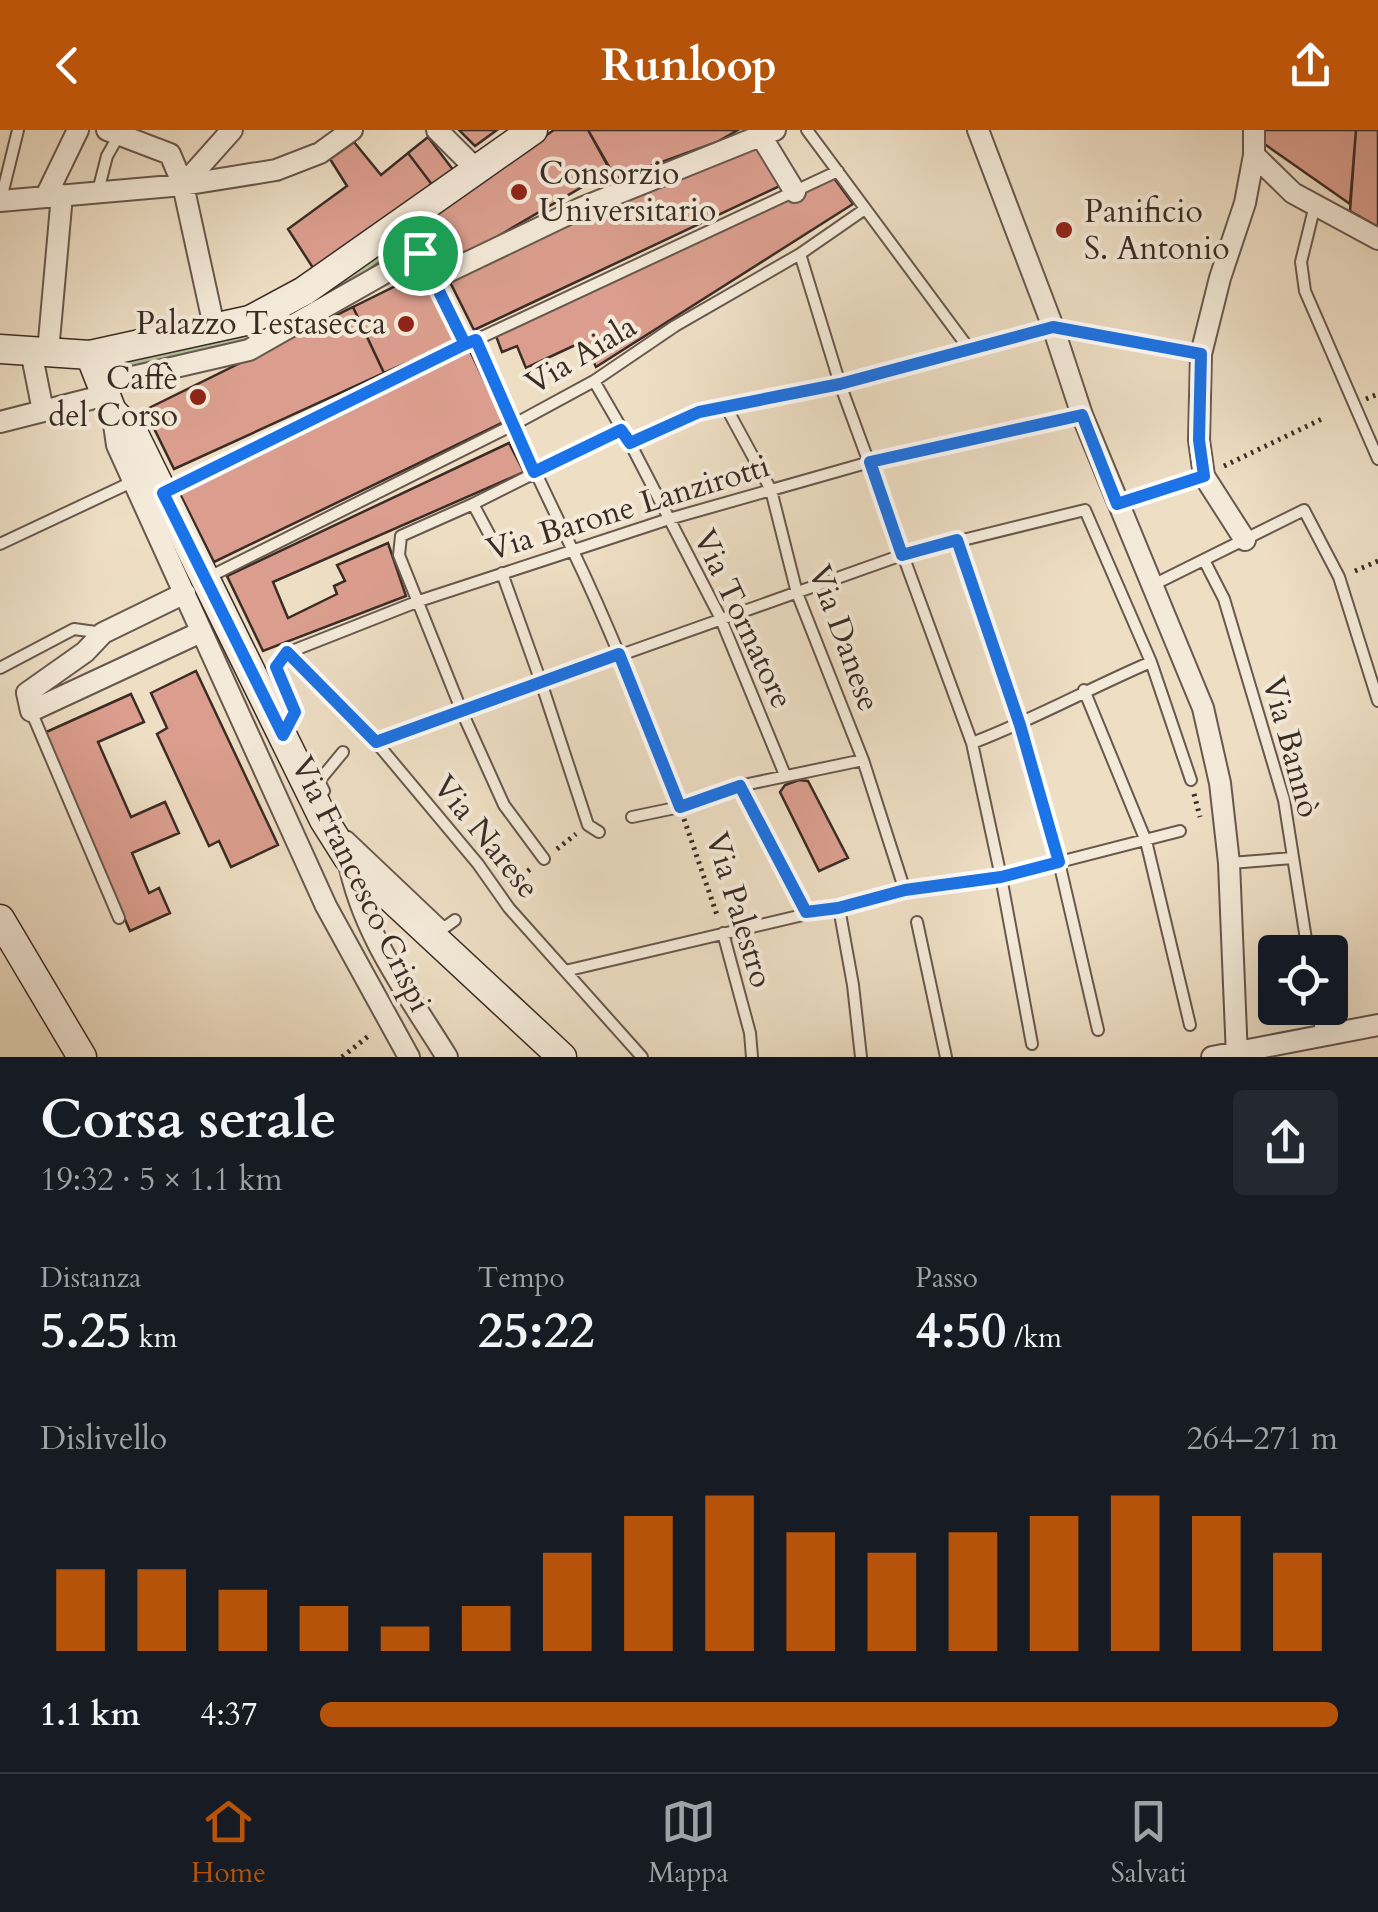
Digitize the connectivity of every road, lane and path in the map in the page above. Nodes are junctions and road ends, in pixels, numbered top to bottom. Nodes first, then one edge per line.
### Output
1 (18, 130) edge
2 (78, 130) edge
3 (232, 130) edge
4 (352, 130) edge
5 (437, 130) edge
6 (533, 130) edge
7 (807, 130) edge
8 (978, 130) edge
9 (1254, 130) edge
10 (116, 132) edge
11 (768, 133) edge
12 (1254, 154) junction
13 (476, 170) junction
14 (838, 170) junction
15 (183, 185) junction
16 (98, 192) junction
17 (795, 192) junction
18 (54, 196) junction
19 (0, 202) edge
20 (1315, 204) junction
21 (864, 209) junction
22 (416, 215) junction
23 (1378, 239) edge
24 (427, 249) junction
25 (800, 254) junction
26 (348, 261) junction
27 (439, 278) junction
28 (364, 286) junction
29 (278, 320) junction
30 (1053, 327) junction
31 (209, 341) junction
32 (470, 342) junction
33 (0, 349) edge
34 (970, 350) junction
35 (40, 352) junction
36 (1201, 354) junction
37 (90, 355) junction
38 (594, 381) junction
39 (840, 384) junction
40 (107, 396) junction
41 (726, 406) junction
42 (43, 411) junction
43 (1082, 415) junction
44 (1322, 419) dead end
45 (0, 422) edge
46 (512, 426) junction
47 (621, 430) junction
48 (630, 443) junction
49 (1378, 459) edge
50 (870, 462) junction
51 (534, 472) junction
52 (1204, 476) junction
53 (134, 481) junction
54 (771, 490) junction
55 (163, 493) junction
56 (473, 504) junction
57 (1117, 504) junction
58 (669, 519) junction
59 (957, 540) junction
60 (1244, 540) junction
61 (0, 544) edge
62 (496, 547) dead end
63 (574, 552) junction
64 (902, 555) junction
65 (1204, 560) junction
66 (1378, 561) edge
67 (502, 574) junction
68 (1338, 577) junction
69 (1153, 585) junction
70 (195, 586) junction
71 (797, 593) junction
72 (420, 601) junction
73 (720, 617) junction
74 (103, 632) junction
75 (202, 632) junction
76 (287, 652) junction
77 (619, 654) junction
78 (1151, 662) junction
79 (0, 668) edge
80 (541, 682) junction
81 (1084, 690) junction
82 (1378, 700) edge
83 (31, 711) junction
84 (462, 712) junction
85 (1020, 725) junction
86 (283, 735) junction
87 (376, 742) junction
88 (972, 743) junction
89 (343, 752) dead end
90 (863, 760) junction
91 (785, 775) junction
92 (1191, 780) joint
93 (740, 786) junction
94 (680, 807) junction
95 (632, 817) dead end
96 (1202, 825) dead end
97 (1180, 831) dead end
98 (599, 832) dead end
99 (1146, 841) junction
100 (348, 858) junction
101 (1293, 858) junction
102 (544, 859) dead end
103 (1059, 862) junction
104 (1229, 864) junction
105 (1001, 877) junction
106 (905, 890) junction
107 (838, 908) junction
108 (806, 912) junction
109 (0, 918) edge
110 (119, 918) dead end
111 (455, 920) dead end
112 (917, 922) dead end
113 (723, 933) junction
114 (1305, 935) edge
115 (565, 971) junction
116 (387, 1020) junction
117 (1190, 1025) dead end
118 (1320, 1025) edge
119 (1378, 1025) edge
120 (1098, 1030) dead end
121 (1322, 1036) junction
122 (1032, 1044) dead end
123 (1237, 1054) edge
124 (82, 1057) edge
125 (342, 1057) edge
126 (410, 1057) edge
127 (446, 1057) edge
128 (562, 1057) edge
129 (642, 1057) edge
130 (752, 1057) edge
131 (860, 1057) edge
132 (946, 1057) edge
133 (1212, 1057) edge

1 - 19 lane
2 - 18 street
3 - 15 street
4 - 15 street
5 - 13 street
6 - 13 street
7 - 14 lane
8 - 30 street
9 - 12 street
10 - 15 street
10 - 16 lane
11 - 17 street
11 - 27 street
12 - 20 street
12 - 36 street
13 - 22 street
14 - 17 lane
14 - 21 lane
15 - 16 street
15 - 31 street
16 - 18 street
17 - 32 lane
18 - 19 street
18 - 35 street
20 - 23 street
20 - 49 lane
21 - 25 lane, Via Aiala
21 - 34 lane
22 - 24 street
22 - 26 street
24 - 27 street
24 - 28 street
25 - 38 lane, Via Aiala
25 - 39 lane
26 - 28 street
26 - 29 street
27 - 32 path
28 - 29 street
29 - 31 street
30 - 34 path
30 - 36 lane
30 - 43 street
31 - 37 street
31 - 40 street
32 - 46 lane, Via Palestro
32 - 55 lane
33 - 35 street
34 - 39 lane
35 - 37 street
35 - 42 street
36 - 52 street
37 - 40 street, Via Francesco Crispi
38 - 46 lane, Via Aiala
38 - 47 lane, Via Tornatore
39 - 41 lane
39 - 50 lane
40 - 42 street
40 - 53 street, Via Francesco Crispi
40 - 55 street
41 - 48 lane
41 - 54 lane, Via Danese
42 - 45 street
43 - 50 lane, Via Barone Lanzirotti
43 - 57 street
44 - 52 path
46 - 51 lane, Via Palestro
46 - 70 lane, Via Aiala
47 - 48 lane, Via Tornatore
47 - 51 lane
48 - 58 lane, Via Tornatore
50 - 54 lane, Via Barone Lanzirotti
50 - 64 lane
51 - 56 lane
51 - 63 lane, Via Palestro
52 - 57 lane
52 - 60 street
53 - 61 lane
53 - 70 street, Via Francesco Crispi
54 - 58 lane, Via Barone Lanzirotti
54 - 71 lane, Via Danese
55 - 70 street
56 - 62 lane
56 - 72 lane
57 - 69 street
58 - 63 lane, Via Barone Lanzirotti
58 - 73 lane, Via Tornatore
59 - 64 lane
59 - 78 lane
59 - 85 lane
60 - 65 lane
60 - 68 lane
63 - 67 lane, Via Barone Lanzirotti
63 - 77 lane, Via Palestro
64 - 71 lane
64 - 88 lane
65 - 69 lane
65 - 101 lane, Via Bannò
66 - 68 path
67 - 72 lane, Via Barone Lanzirotti
67 - 80 lane
68 - 82 lane
69 - 104 street
70 - 74 street
70 - 75 street, Via Francesco Crispi
70 - 86 street
71 - 73 lane
71 - 90 lane, Via Danese
72 - 76 lane, Via Barone Lanzirotti
72 - 84 lane
73 - 77 lane
73 - 91 lane, Via Tornatore
74 - 79 lane
74 - 83 street
75 - 83 street
75 - 116 street, Via Francesco Crispi
76 - 86 lane
76 - 87 lane, Via Narese
77 - 80 lane
77 - 94 lane, Via Palestro
78 - 81 lane
78 - 92 lane
80 - 84 lane
80 - 98 lane
81 - 85 lane
81 - 99 lane
83 - 110 lane
84 - 87 lane
84 - 102 lane
85 - 88 lane
85 - 103 lane
86 - 100 street
87 - 115 lane, Via Narese
88 - 105 lane
89 - 111 lane
90 - 91 lane
90 - 106 lane, Via Danese
91 - 93 lane
92 - 96 path
93 - 94 lane
93 - 108 lane
94 - 95 lane
94 - 113 path, Via Palestro
97 - 99 lane
99 - 103 lane
99 - 117 lane
100 - 127 street
100 - 128 street
101 - 104 lane
101 - 114 lane, Via Bannò
103 - 105 lane
103 - 120 lane
104 - 123 street
105 - 106 lane
105 - 122 lane
106 - 107 lane
107 - 108 lane
107 - 131 lane
108 - 113 lane
109 - 124 street
112 - 132 lane
113 - 115 lane
113 - 130 lane, Via Palestro
115 - 129 lane, Via Narese
116 - 125 path
116 - 126 street, Via Francesco Crispi
118 - 121 lane
119 - 121 street
121 - 123 street
123 - 133 street

